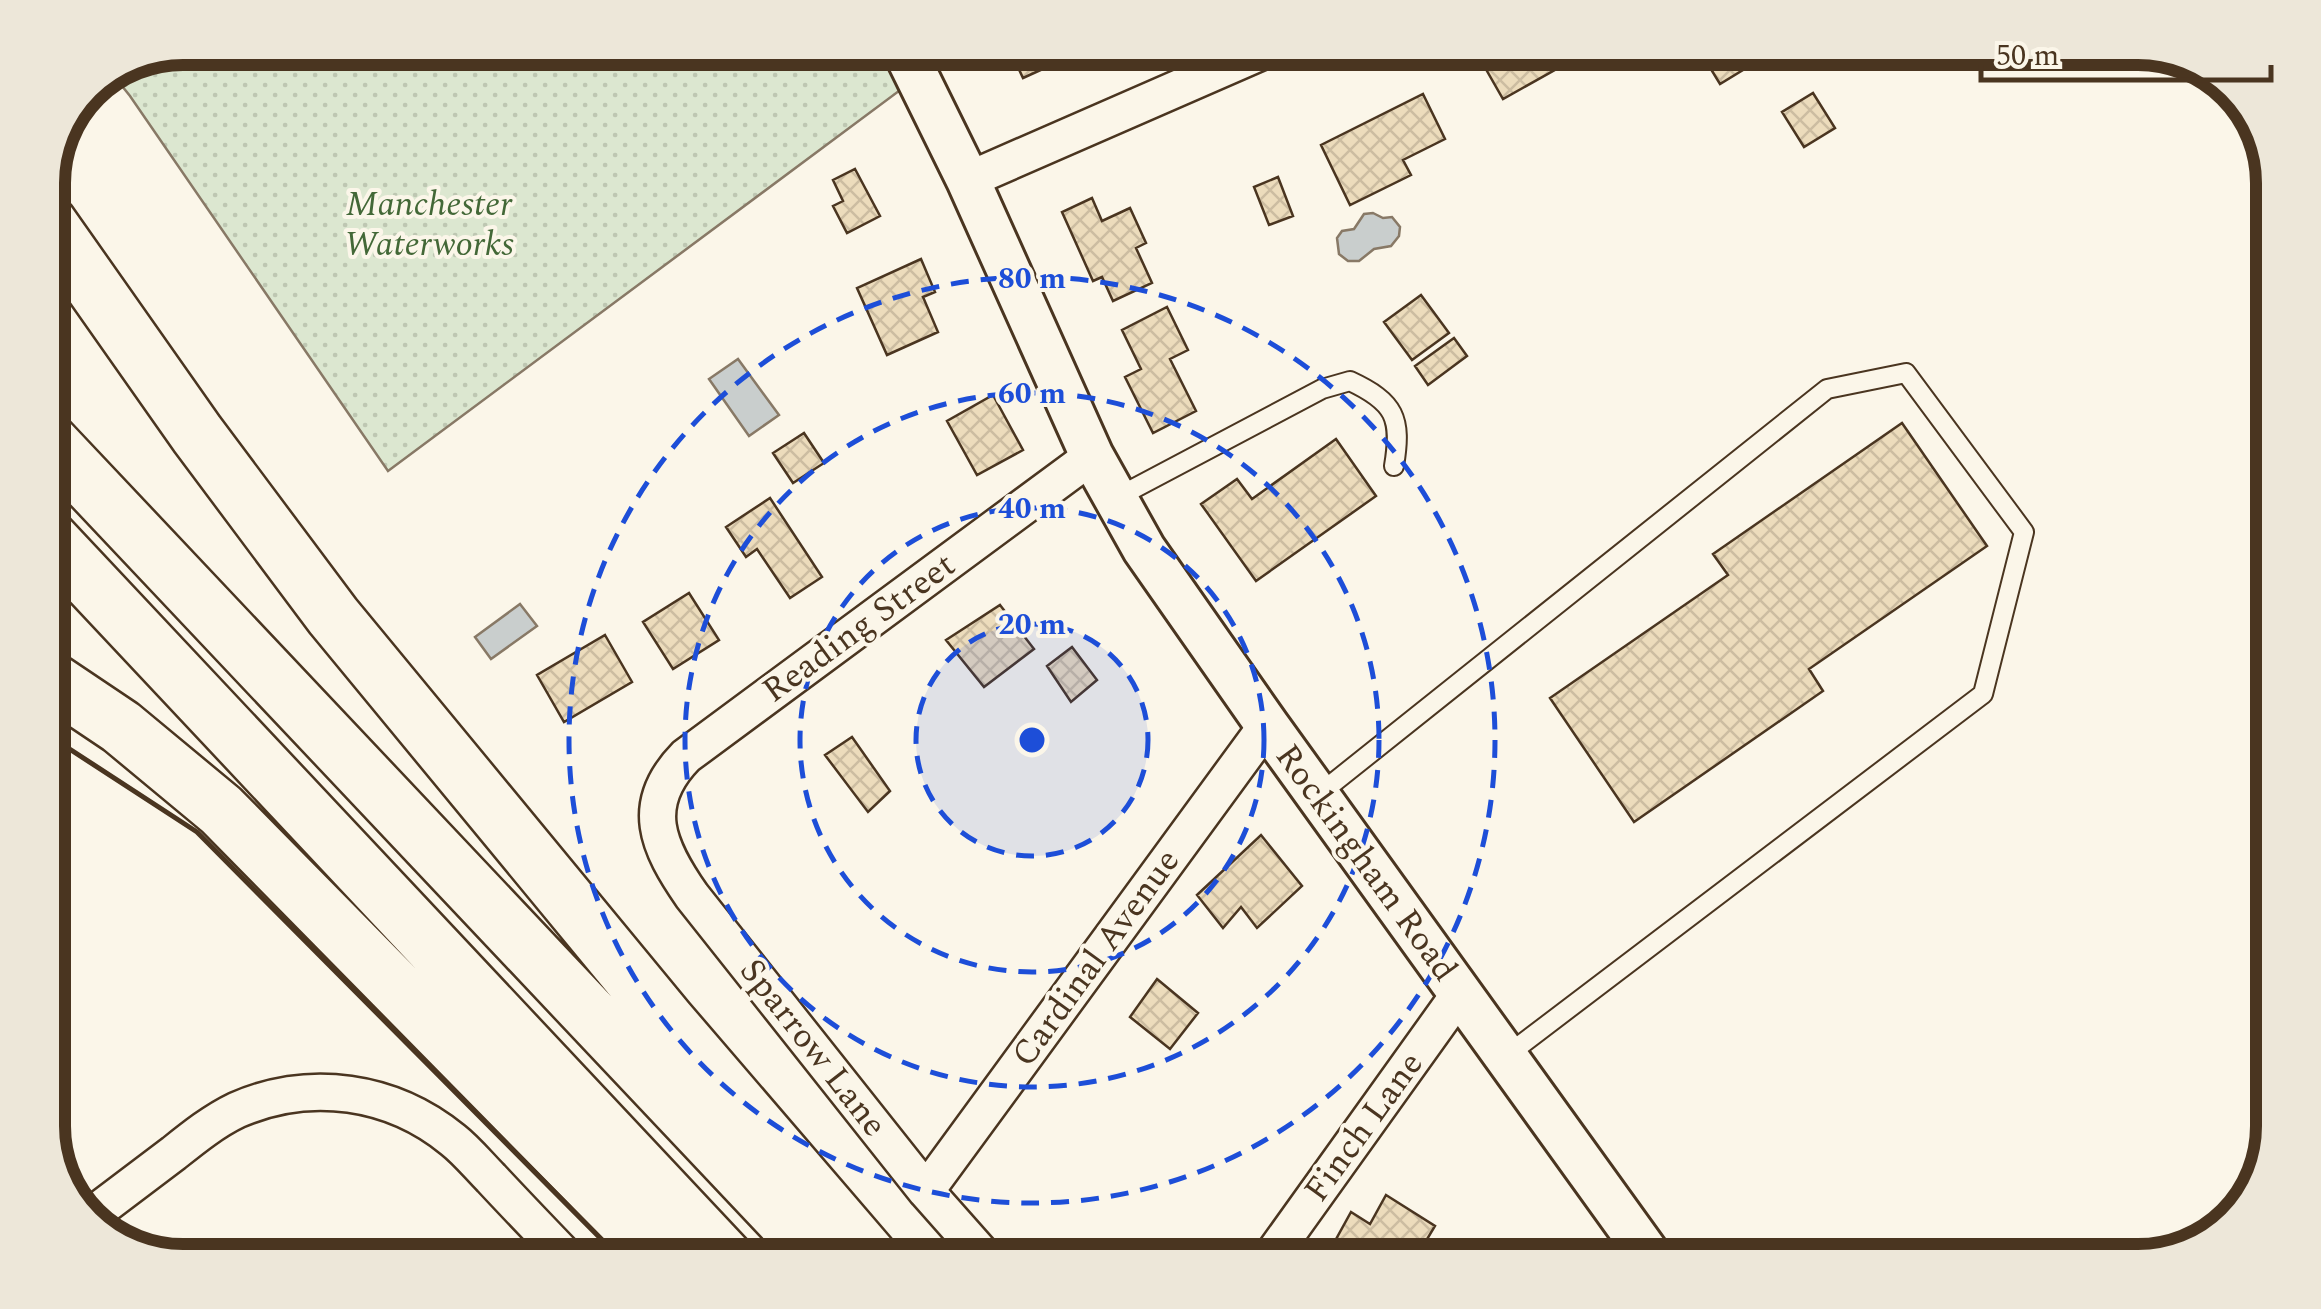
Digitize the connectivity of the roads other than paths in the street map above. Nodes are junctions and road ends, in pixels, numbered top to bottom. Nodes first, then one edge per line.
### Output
1 (911, 65) edge
2 (1231, 65) edge
3 (968, 180) junction
4 (65, 246) edge
5 (1092, 456) junction
6 (65, 458) edge
7 (1394, 466) dead end
8 (1116, 498) junction
9 (65, 555) edge
10 (65, 689) edge
11 (1267, 725) junction
12 (1318, 795) junction
13 (657, 823) joint
14 (1460, 993) junction
15 (1505, 1056) junction
16 (926, 1191) junction
17 (99, 1209) edge
18 (553, 1244) edge
19 (649, 1244) edge
20 (711, 1244) edge
21 (806, 1244) edge
22 (857, 1244) edge
23 (972, 1244) edge
24 (1281, 1244) edge
25 (1640, 1244) edge

1 - 3 street, Rockingham Road
2 - 3 street
3 - 5 street, Rockingham Road
4 - 22 highway
5 - 8 street, Rockingham Road
5 - 13 street, Reading Street
6 - 21 highway
7 - 8 lane
8 - 11 street, Rockingham Road
9 - 20 highway
10 - 19 highway
11 - 12 street, Rockingham Road
11 - 16 street, Cardinal Avenue
12 - 14 street, Rockingham Road
12 - 15 lane
13 - 16 street, Sparrow Lane
14 - 15 street, Rockingham Road
14 - 24 street, Finch Lane
15 - 25 street, Rockingham Road
16 - 23 street, Sparrow Lane
17 - 18 street

